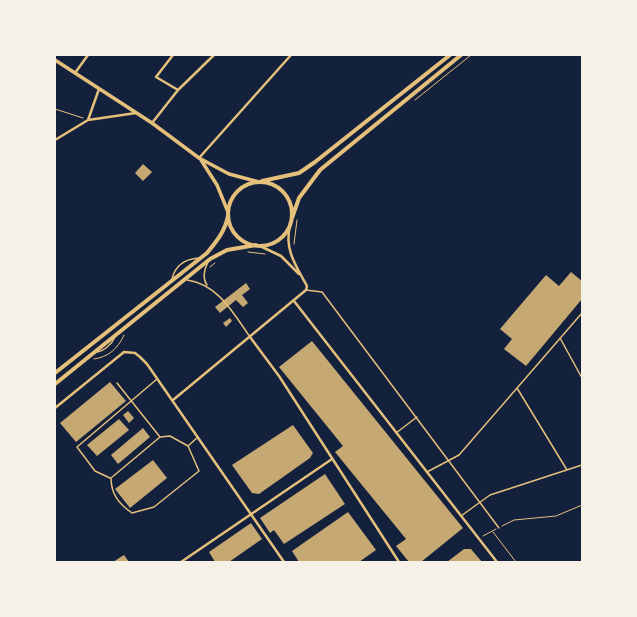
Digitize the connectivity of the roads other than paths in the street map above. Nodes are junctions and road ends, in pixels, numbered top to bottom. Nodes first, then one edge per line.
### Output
1 (88, 55) edge
2 (173, 55) edge
3 (214, 55) edge
4 (291, 55) edge
5 (450, 55) edge
6 (461, 55) edge
7 (55, 60) edge
8 (75, 73) junction
9 (99, 89) junction
10 (178, 90) junction
11 (136, 113) junction
12 (88, 120) junction
13 (152, 123) junction
14 (55, 140) edge
15 (199, 158) junction
16 (261, 182) junction
17 (228, 214) junction
18 (292, 218) junction
19 (290, 226) junction
20 (258, 245) junction
21 (201, 258) junction
22 (210, 259) junction
23 (185, 280) junction
24 (171, 281) junction
25 (304, 281) junction
26 (208, 287) junction
27 (306, 290) junction
28 (294, 301) junction
29 (582, 313) edge
30 (250, 337) junction
31 (560, 338) junction
32 (55, 373) edge
33 (582, 378) edge
34 (157, 379) junction
35 (117, 383) dead end
36 (55, 384) edge
37 (517, 388) junction
38 (173, 400) junction
39 (132, 401) junction
40 (55, 408) edge
41 (417, 418) junction
42 (396, 433) junction
43 (160, 437) junction
44 (198, 437) junction
45 (188, 446) junction
46 (332, 458) junction
47 (450, 462) junction
48 (582, 465) edge
49 (567, 470) junction
50 (427, 472) junction
51 (111, 478) junction
52 (481, 502) junction
53 (251, 515) junction
54 (461, 516) junction
55 (499, 528) road end
56 (181, 562) edge
57 (284, 562) edge
58 (399, 562) edge
59 (497, 562) edge

1 - 8 street
2 - 10 street
3 - 10 street
4 - 15 street
5 - 16 main road
6 - 18 main road
7 - 8 street
8 - 9 street
9 - 11 street
9 - 12 street
10 - 13 street
11 - 12 street
11 - 13 street
12 - 14 street
13 - 15 street
15 - 16 street
15 - 17 street
16 - 17 main road
16 - 18 main road
17 - 20 main road
17 - 21 main road
18 - 19 main road
19 - 20 main road
19 - 25 street
20 - 22 main road
20 - 25 street
21 - 24 main road
21 - 24 lane
22 - 23 main road
22 - 26 lane
23 - 26 lane
23 - 36 main road
24 - 32 main road
25 - 27 street
26 - 30 lane
27 - 28 street
27 - 41 lane
28 - 30 street
28 - 42 street
29 - 31 lane
30 - 38 street
30 - 46 street
31 - 33 lane
31 - 37 lane
34 - 38 street
34 - 39 lane
34 - 40 street
35 - 39 lane
37 - 47 lane
37 - 49 lane
38 - 44 street
39 - 43 lane
39 - 51 lane
41 - 42 lane
41 - 47 lane
42 - 50 street
43 - 45 lane
43 - 51 lane
44 - 45 lane
44 - 53 street
45 - 51 lane
46 - 53 street
46 - 58 street
47 - 50 lane
47 - 52 lane
48 - 49 lane
49 - 52 lane
50 - 54 street
52 - 54 lane
52 - 55 lane
53 - 56 street
53 - 57 street
54 - 59 street

